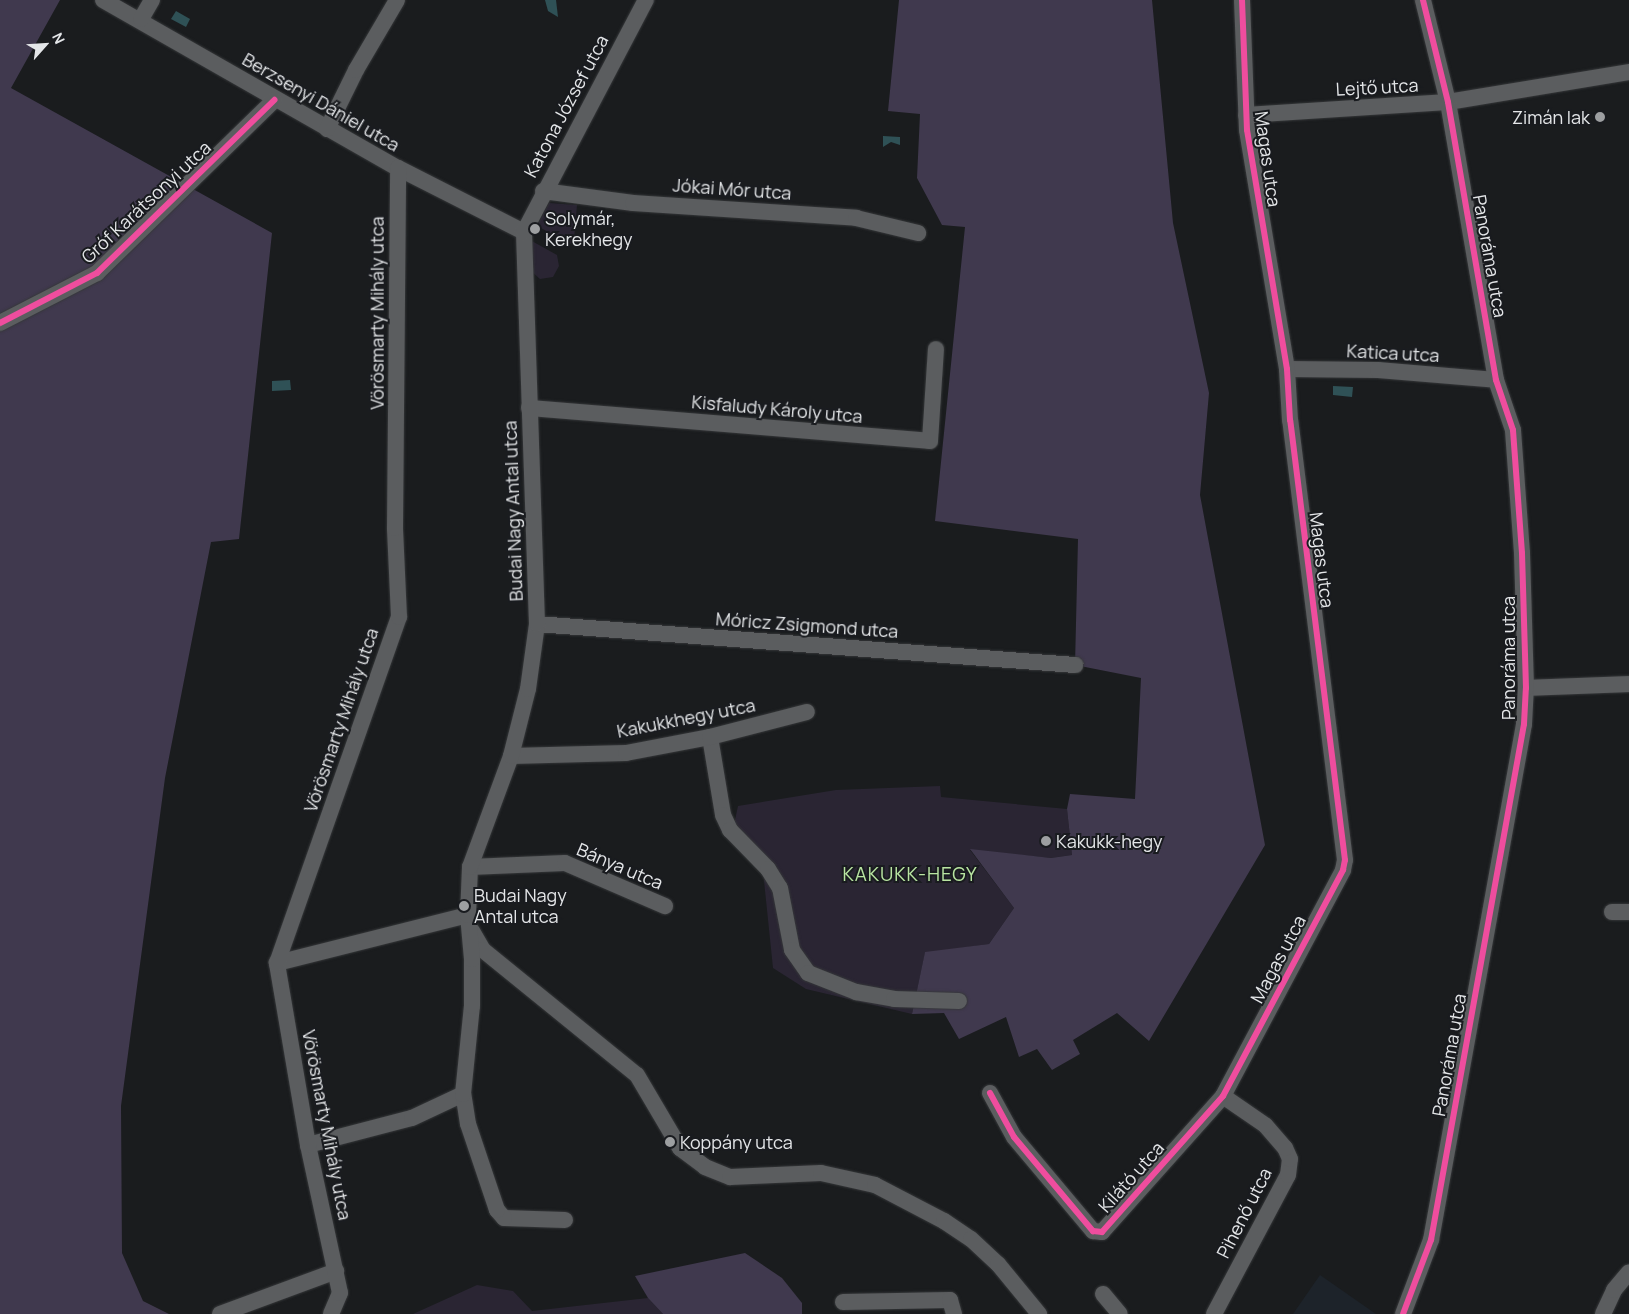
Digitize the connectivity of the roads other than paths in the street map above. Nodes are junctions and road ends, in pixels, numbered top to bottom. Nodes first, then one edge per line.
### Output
1 (103, 0) edge
2 (152, 0) edge
3 (397, 0) edge
4 (646, 0) edge
5 (1242, 0) edge
6 (1423, 0) edge
7 (141, 19) junction
8 (1629, 72) edge
9 (274, 100) junction
10 (1448, 102) junction
11 (1246, 114) junction
12 (327, 129) junction
13 (398, 168) junction
14 (543, 191) junction
15 (524, 232) junction
16 (918, 232) dead end
17 (0, 323) edge
18 (936, 349) dead end
19 (1287, 369) junction
20 (1496, 380) junction
21 (530, 408) junction
22 (537, 624) junction
23 (1075, 665) dead end
24 (1629, 684) edge
25 (1526, 688) junction
26 (807, 712) dead end
27 (710, 737) junction
28 (511, 756) junction
29 (470, 867) junction
30 (665, 906) dead end
31 (1612, 912) dead end
32 (1629, 912) edge
33 (469, 921) junction
34 (277, 963) junction
35 (958, 1002) dead end
36 (990, 1093) dead end
37 (463, 1094) junction
38 (1223, 1096) junction
39 (308, 1145) junction
40 (565, 1220) dead end
41 (336, 1271) junction
42 (1629, 1272) edge
43 (1103, 1294) dead end
44 (842, 1302) dead end
45 (220, 1314) edge
46 (331, 1314) edge
47 (954, 1314) edge
48 (1038, 1314) edge
49 (1120, 1314) edge
50 (1214, 1314) edge
51 (1403, 1314) edge
52 (1603, 1314) edge

1 - 7 street, Berzsenyi Dániel utca
2 - 7 street
3 - 12 street
4 - 14 street, Katona József utca
5 - 11 street, Magas utca
6 - 10 street, Panoráma utca
7 - 9 street, Berzsenyi Dániel utca
8 - 10 street, Lejtő utca
9 - 12 street, Berzsenyi Dániel utca
9 - 17 street, Gróf Karátsonyi utca
10 - 11 street, Lejtő utca
10 - 20 street, Panoráma utca
11 - 19 street, Magas utca
12 - 13 street, Berzsenyi Dániel utca
13 - 15 street, Berzsenyi Dániel utca
13 - 34 street, Vörösmarty Mihály utca
14 - 15 street, Katona József utca
14 - 16 street, Jókai Mór utca
15 - 21 street, Budai Nagy Antal utca
18 - 21 street, Kisfaludy Károly utca
19 - 20 street, Katica utca
19 - 38 street, Magas utca
20 - 25 street, Panoráma utca
21 - 22 street, Budai Nagy Antal utca
22 - 23 street, Móricz Zsigmond utca
22 - 28 street, Budai Nagy Antal utca
24 - 25 street
25 - 51 street, Panoráma utca
26 - 27 street, Kakukkhegy utca
27 - 28 street, Kakukkhegy utca
27 - 35 street
28 - 29 street, Budai Nagy Antal utca
29 - 30 street, Bánya utca
29 - 33 street, Budai Nagy Antal utca
31 - 32 street
33 - 34 street
33 - 37 street, Budai Nagy Antal utca
33 - 48 street
34 - 39 street, Vörösmarty Mihály utca
36 - 38 street, Kilátó utca
37 - 39 street
37 - 40 street, Budai Nagy Antal utca
38 - 50 street, Pihenő utca
39 - 41 street, Vörösmarty Mihály utca
41 - 45 street
41 - 46 street, Vörösmarty Mihály utca
42 - 52 street
43 - 49 street
44 - 47 street

